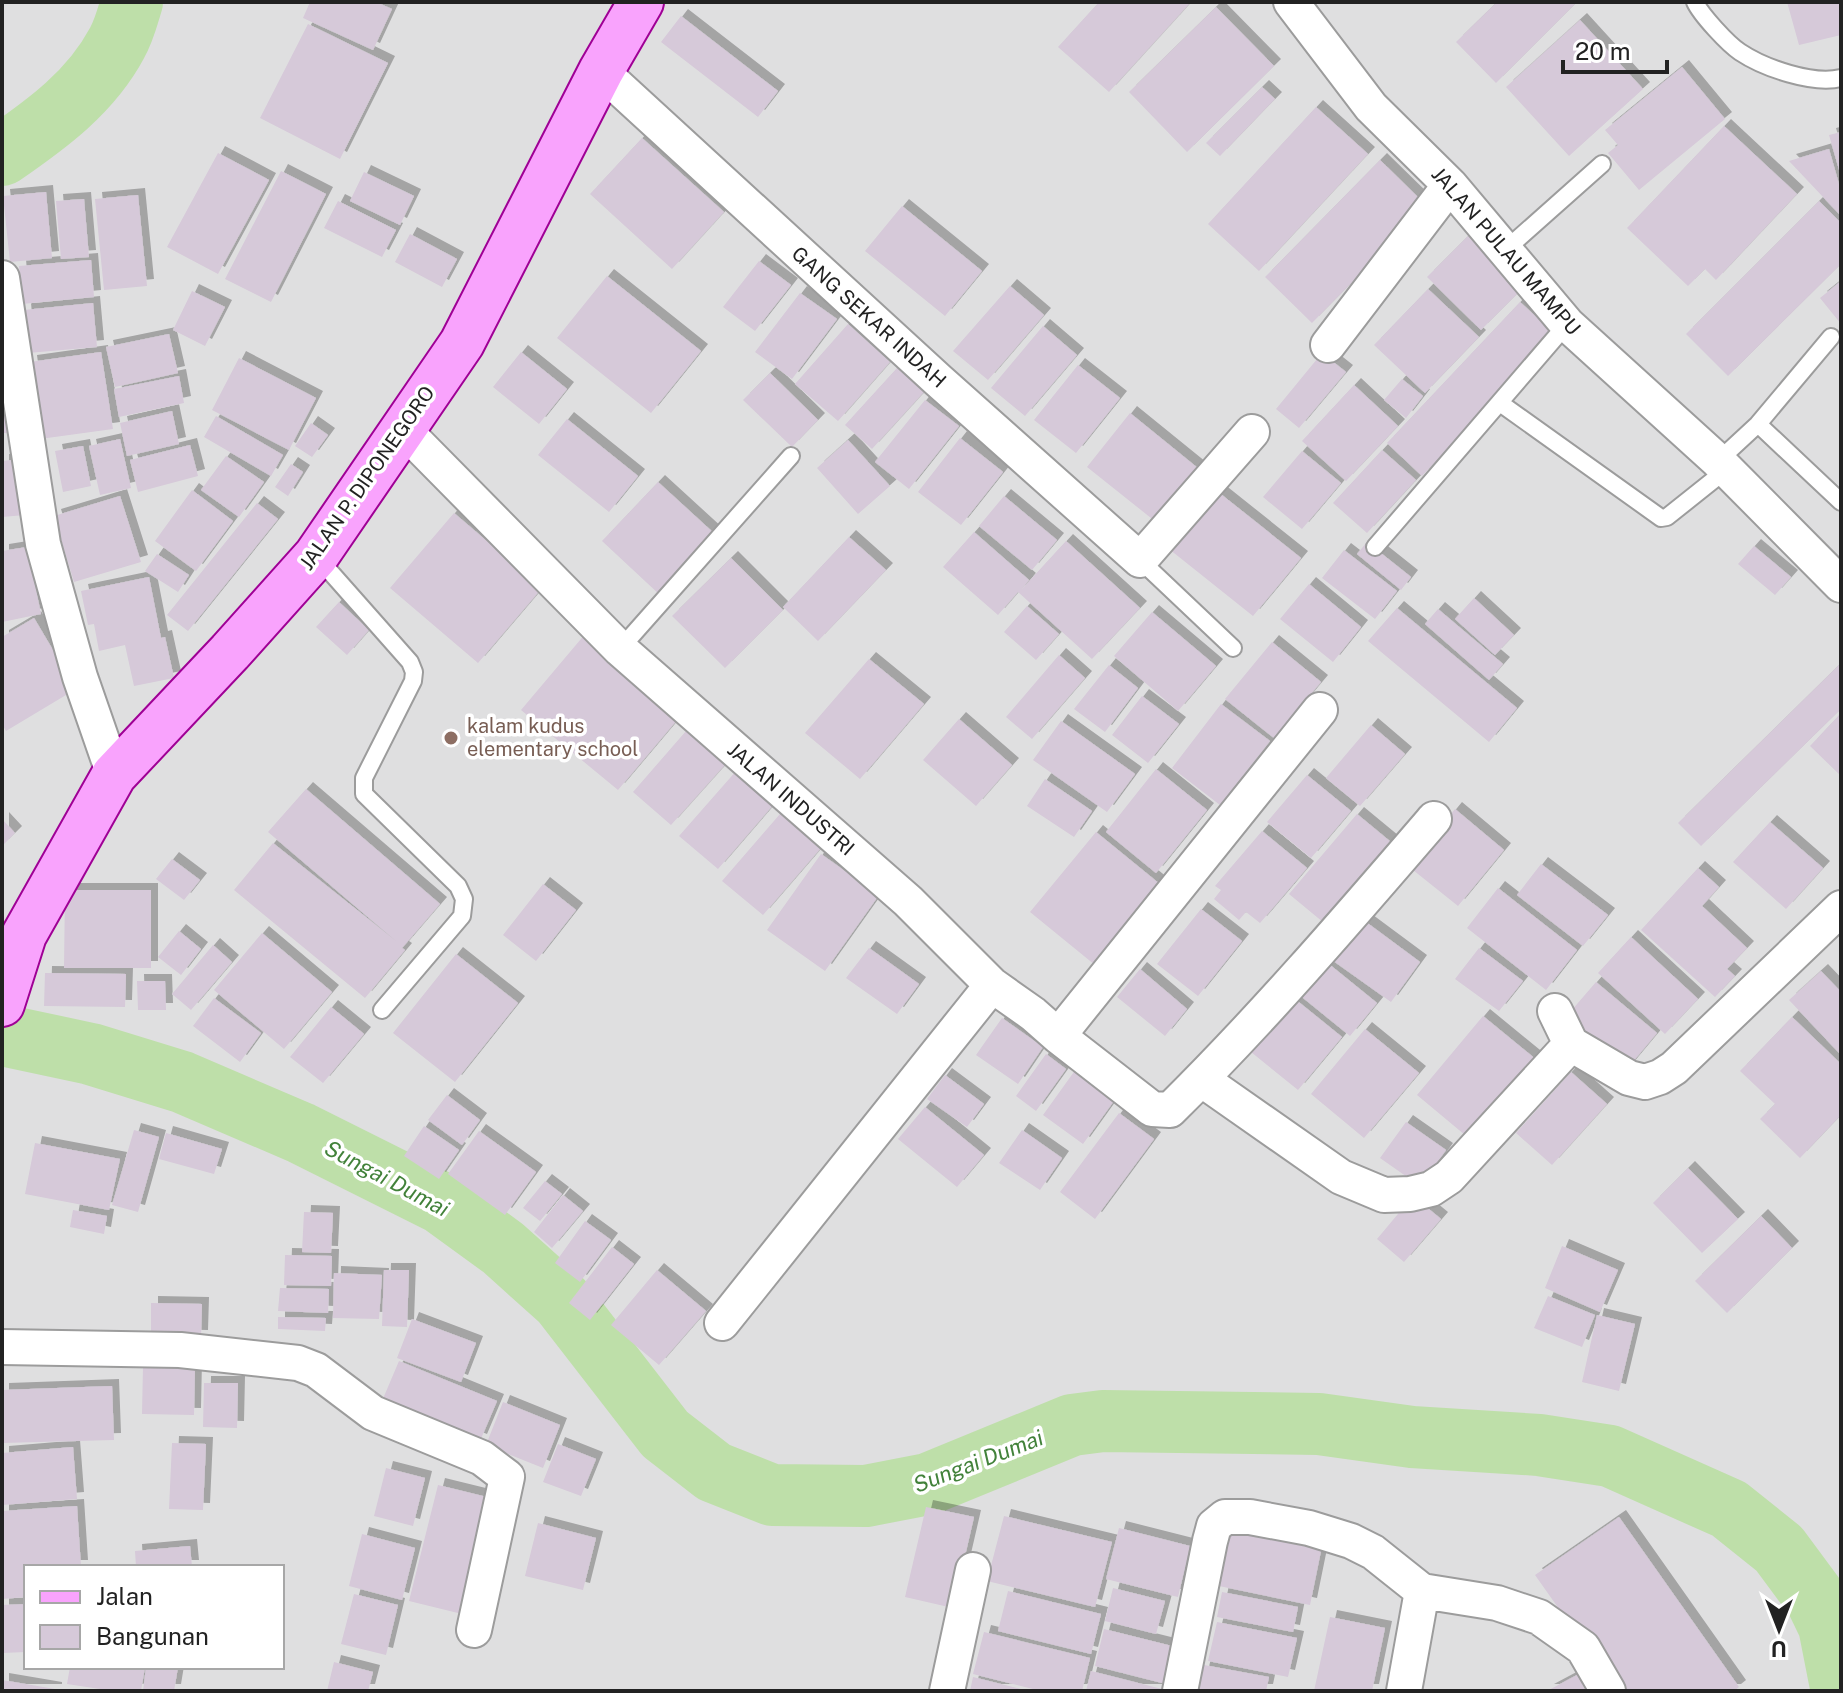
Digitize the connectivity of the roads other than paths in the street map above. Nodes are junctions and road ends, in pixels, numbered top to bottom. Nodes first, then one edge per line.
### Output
1 (641, 2) edge
2 (1291, 2) edge
3 (1695, 2) edge
4 (601, 71) junction
5 (1841, 78) edge
6 (1602, 164) dead end
7 (1450, 185) junction
8 (1503, 252) junction
9 (2, 278) edge
10 (1567, 324) junction
11 (1831, 337) dead end
12 (1328, 345) dead end
13 (1500, 403) junction
14 (1758, 424) junction
15 (402, 428) junction
16 (1252, 432) dead end
17 (791, 456) dead end
18 (1722, 465) junction
19 (1841, 502) edge
20 (1375, 547) dead end
21 (316, 556) junction
22 (1140, 560) junction
23 (1841, 585) edge
24 (1233, 648) dead end
25 (620, 649) junction
26 (1320, 710) dead end
27 (114, 775) junction
28 (1434, 819) dead end
29 (1841, 908) edge
30 (992, 985) junction
31 (4, 995) edge
32 (382, 1010) dead end
33 (1555, 1011) dead end
34 (1058, 1036) junction
35 (1571, 1044) junction
36 (1201, 1079) junction
37 (722, 1323) dead end
38 (2, 1347) edge
39 (973, 1570) dead end
40 (1422, 1591) junction
41 (474, 1630) dead end
42 (947, 1691) edge
43 (1180, 1691) edge
44 (1404, 1691) edge
45 (1608, 1691) edge

1 - 4 main road, JALAN P. DIPONEGORO
2 - 7 street, JALAN PULAU MAMPU
3 - 5 lane
4 - 15 main road, JALAN P. DIPONEGORO
4 - 22 street, GANG SEKAR INDAH
6 - 8 lane
7 - 8 street, JALAN PULAU MAMPU
7 - 12 street
8 - 10 street, JALAN PULAU MAMPU
9 - 27 street
10 - 13 lane
10 - 18 street, JALAN PULAU MAMPU
11 - 14 lane
13 - 18 lane
13 - 20 lane
14 - 18 lane
14 - 19 lane
15 - 21 main road, JALAN P. DIPONEGORO
15 - 25 street, JALAN INDUSTRI
16 - 22 street
17 - 25 lane
18 - 23 street, JALAN PULAU MAMPU
21 - 27 main road, JALAN P. DIPONEGORO
21 - 32 lane
22 - 24 lane
25 - 30 street, JALAN INDUSTRI
26 - 34 street
27 - 31 main road, JALAN P. DIPONEGORO
28 - 36 street, JALAN INDUSTRI
29 - 35 street
30 - 34 street, JALAN INDUSTRI
30 - 37 street
33 - 35 street
34 - 36 street, JALAN INDUSTRI
35 - 36 street
38 - 41 street
39 - 42 street
40 - 43 street
40 - 44 street
40 - 45 street

